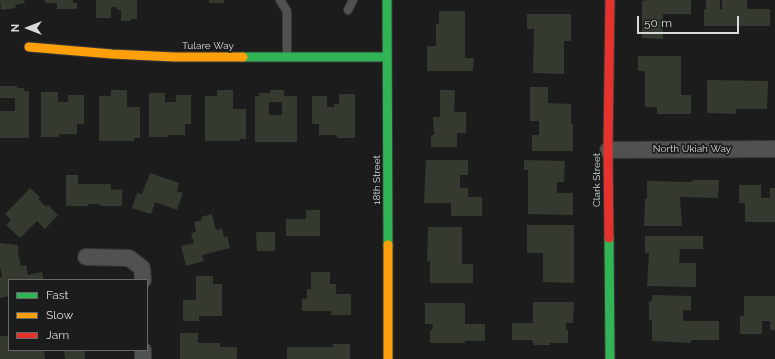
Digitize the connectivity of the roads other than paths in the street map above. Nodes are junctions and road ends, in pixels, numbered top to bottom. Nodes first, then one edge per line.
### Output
1 (280, 0) edge
2 (353, 0) edge
3 (387, 0) edge
4 (610, 0) edge
5 (348, 10) dead end
6 (29, 46) dead end
7 (387, 56) junction
8 (287, 57) junction
9 (775, 149) edge
10 (608, 150) junction
11 (86, 257) dead end
12 (143, 279) edge
13 (388, 359) edge
14 (610, 359) edge

1 - 8 lane
2 - 5 lane
3 - 7 street, 18th Street
4 - 10 street, Clark Street
6 - 8 street, Tulare Way
7 - 8 street, Tulare Way
7 - 13 street, 18th Street
9 - 10 street, North Ukiah Way
10 - 14 street, Clark Street
11 - 12 street

